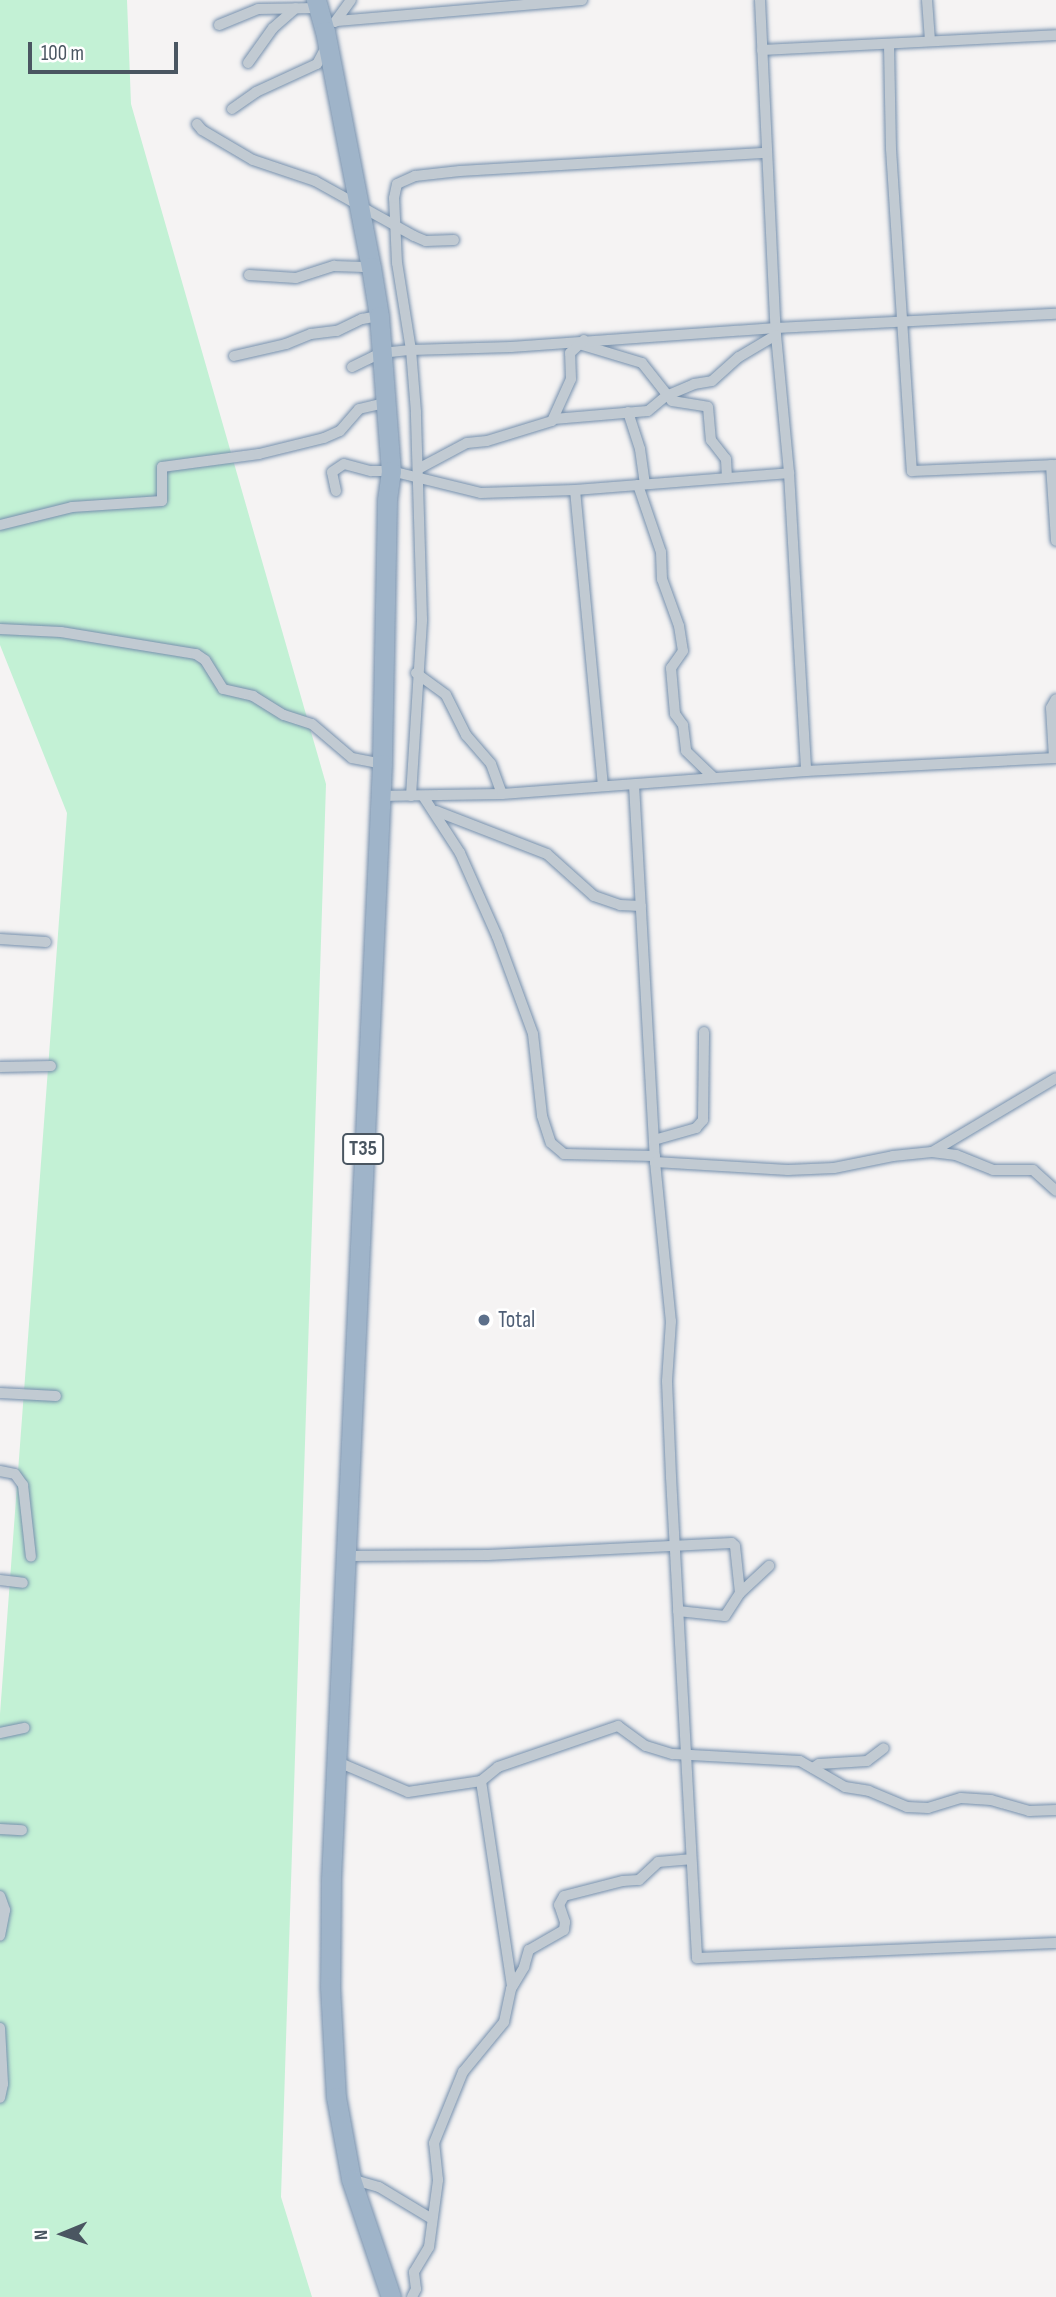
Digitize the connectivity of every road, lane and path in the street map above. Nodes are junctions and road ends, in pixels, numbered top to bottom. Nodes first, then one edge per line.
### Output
1 (351, 0) edge
2 (582, 0) edge
3 (760, 0) edge
4 (927, 0) edge
5 (317, 4) edge
6 (439, 6) edge
7 (296, 8) junction
8 (219, 25) dead end
9 (330, 32) junction
10 (1056, 35) edge
11 (930, 41) junction
12 (889, 45) junction
13 (762, 50) junction
14 (248, 62) dead end
15 (232, 109) dead end
16 (197, 124) dead end
17 (766, 153) junction
18 (359, 205) junction
19 (394, 223) junction
20 (454, 240) dead end
21 (371, 267) junction
22 (249, 275) dead end
23 (1056, 314) edge
24 (379, 316) junction
25 (903, 321) junction
26 (776, 331) junction
27 (582, 342) junction
28 (411, 350) junction
29 (381, 353) junction
30 (234, 356) dead end
31 (352, 367) dead end
32 (666, 396) junction
33 (386, 403) junction
34 (628, 412) junction
35 (554, 419) junction
36 (1053, 465) edge
37 (391, 471) junction
38 (418, 473) junction
39 (789, 473) junction
40 (727, 478) junction
41 (642, 485) junction
42 (575, 490) junction
43 (336, 491) dead end
44 (0, 525) edge
45 (1056, 541) edge
46 (0, 629) edge
47 (416, 673) junction
48 (1056, 699) edge
49 (1055, 758) edge
50 (382, 764) junction
51 (806, 771) junction
52 (713, 777) junction
53 (634, 785) junction
54 (603, 786) junction
55 (502, 794) junction
56 (378, 796) junction
57 (411, 796) junction
58 (423, 796) junction
59 (432, 809) junction
60 (641, 906) junction
61 (0, 939) edge
62 (46, 942) dead end
63 (704, 1032) dead end
64 (51, 1066) dead end
65 (0, 1067) edge
66 (1056, 1078) edge
67 (654, 1140) junction
68 (932, 1152) junction
69 (655, 1159) junction
70 (1056, 1191) edge
71 (0, 1393) edge
72 (56, 1396) dead end
73 (0, 1471) edge
74 (676, 1548) junction
75 (346, 1556) junction
76 (31, 1557) dead end
77 (769, 1566) dead end
78 (0, 1580) edge
79 (23, 1583) dead end
80 (740, 1594) junction
81 (678, 1611) junction
82 (24, 1728) dead end
83 (0, 1733) edge
84 (884, 1748) dead end
85 (685, 1754) junction
86 (338, 1762) junction
87 (813, 1768) junction
88 (481, 1781) junction
89 (1056, 1810) edge
90 (0, 1829) edge
91 (22, 1830) dead end
92 (690, 1859) junction
93 (0, 1896) edge
94 (0, 1936) edge
95 (1056, 1943) edge
96 (512, 1985) junction
97 (0, 2028) edge
98 (0, 2098) edge
99 (351, 2179) junction
100 (432, 2219) junction
101 (415, 2285) junction
102 (391, 2297) edge
103 (412, 2297) edge
104 (422, 2297) edge

1 - 9 street
2 - 6 street
3 - 13 street
4 - 11 street
5 - 7 street
5 - 9 highway, T35
6 - 9 street
7 - 8 street
7 - 14 street
9 - 15 street
9 - 18 highway, T35
10 - 11 street
11 - 12 street
12 - 13 street
12 - 25 street
13 - 17 street
16 - 18 street
17 - 19 street
17 - 26 street
18 - 19 street
18 - 21 highway, T35
19 - 20 street
19 - 28 street
21 - 22 street
21 - 24 highway, T35
23 - 25 street
24 - 29 highway, T35
24 - 30 street
25 - 26 street
25 - 36 street
26 - 27 street
26 - 32 street
26 - 39 street
27 - 28 street
27 - 32 street
27 - 35 street
28 - 29 street
28 - 38 street
29 - 31 street
29 - 33 highway, T35
32 - 34 street
32 - 40 street
33 - 37 highway, T35
33 - 44 street
34 - 35 street
34 - 41 street
35 - 38 street
36 - 45 street
37 - 38 street
37 - 43 street
37 - 50 highway, T35
38 - 42 street
38 - 47 street
39 - 40 street
39 - 51 street
40 - 41 street
41 - 42 street
41 - 52 street
42 - 54 street
46 - 50 street
47 - 55 street
47 - 57 street
48 - 49 street
49 - 51 street
50 - 56 highway, T35
51 - 52 street
52 - 53 street
53 - 54 street
53 - 60 street
54 - 55 street
55 - 58 street
56 - 57 street
56 - 75 highway, T35
57 - 58 street
58 - 59 street
59 - 60 street
59 - 69 street
60 - 67 street
61 - 62 street
63 - 67 street
64 - 65 street
66 - 68 street
67 - 69 street
68 - 69 street
68 - 70 street
69 - 74 street
71 - 72 street
73 - 76 street
74 - 75 street
74 - 80 street
74 - 81 street
75 - 86 highway, T35
77 - 80 street
78 - 79 street
80 - 81 street
81 - 85 street
82 - 83 street
84 - 87 street
85 - 87 street
85 - 88 street
85 - 92 street
86 - 88 street
86 - 99 highway, T35
87 - 89 street
88 - 96 street
90 - 91 street
92 - 95 street
92 - 96 street
93 - 94 street
96 - 100 street
97 - 98 street
99 - 100 street
99 - 102 highway, T35
100 - 101 street
101 - 103 street
101 - 104 street

